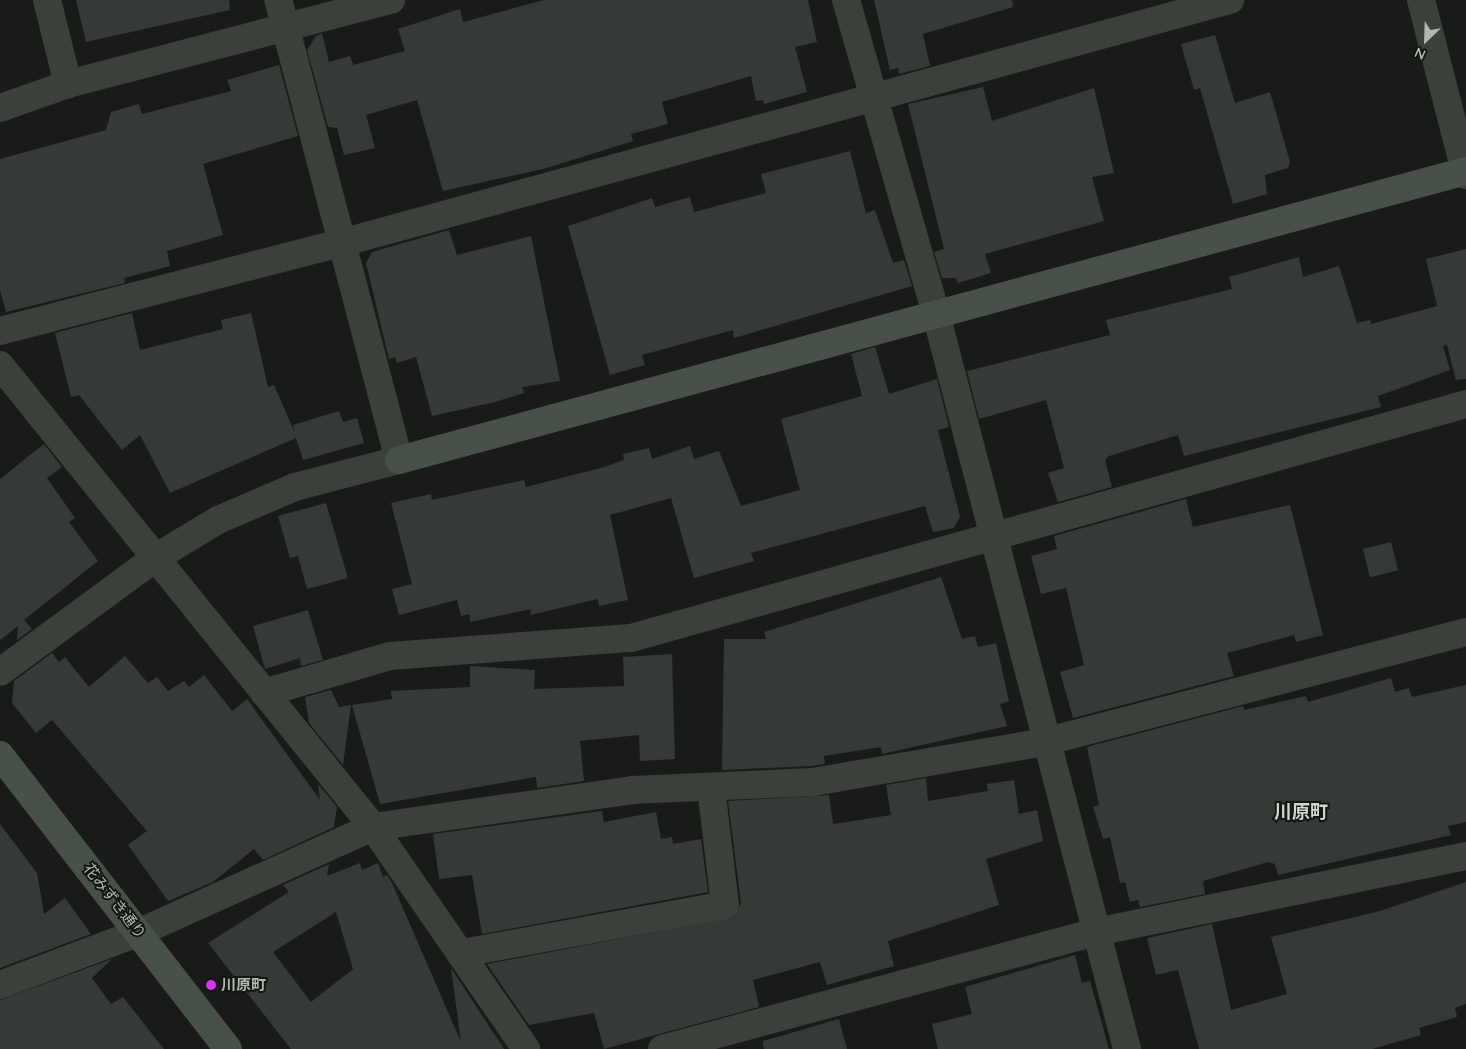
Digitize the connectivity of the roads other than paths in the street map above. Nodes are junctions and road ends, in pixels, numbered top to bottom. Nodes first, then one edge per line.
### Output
1 (47, 0) edge
2 (278, 0) edge
3 (391, 0) edge
4 (846, 0) edge
5 (1230, 0) edge
6 (1421, 0) edge
7 (286, 29) junction
8 (68, 84) junction
9 (873, 98) junction
10 (0, 108) edge
11 (1466, 172) edge
12 (341, 243) junction
13 (936, 314) junction
14 (0, 331) edge
15 (0, 365) edge
16 (1466, 404) edge
17 (399, 460) junction
18 (994, 535) junction
19 (155, 558) junction
20 (1466, 632) edge
21 (0, 672) edge
22 (264, 693) junction
23 (1044, 742) junction
24 (0, 755) edge
25 (711, 788) junction
26 (373, 827) junction
27 (1466, 856) edge
28 (140, 932) junction
29 (1096, 932) junction
30 (462, 953) junction
31 (0, 985) edge
32 (228, 1049) edge
33 (526, 1049) edge
34 (662, 1049) edge
35 (1127, 1049) edge

1 - 8 street
2 - 7 street
3 - 7 street
4 - 9 street
5 - 9 street
6 - 11 street
7 - 8 street
7 - 12 street
8 - 10 street
9 - 12 street
9 - 13 street
11 - 13 street
12 - 14 street
12 - 17 street
13 - 17 street
13 - 18 street
15 - 19 street
16 - 18 street
17 - 19 street
18 - 22 street
18 - 23 street
19 - 21 street
19 - 22 street
20 - 23 street
22 - 26 street
23 - 25 street
23 - 29 street
24 - 28 street, 花みずき通り
25 - 26 street
25 - 30 street
26 - 28 street
26 - 30 street
27 - 29 street
28 - 31 street
28 - 32 street, 花みずき通り
29 - 34 street
29 - 35 street
30 - 33 street

